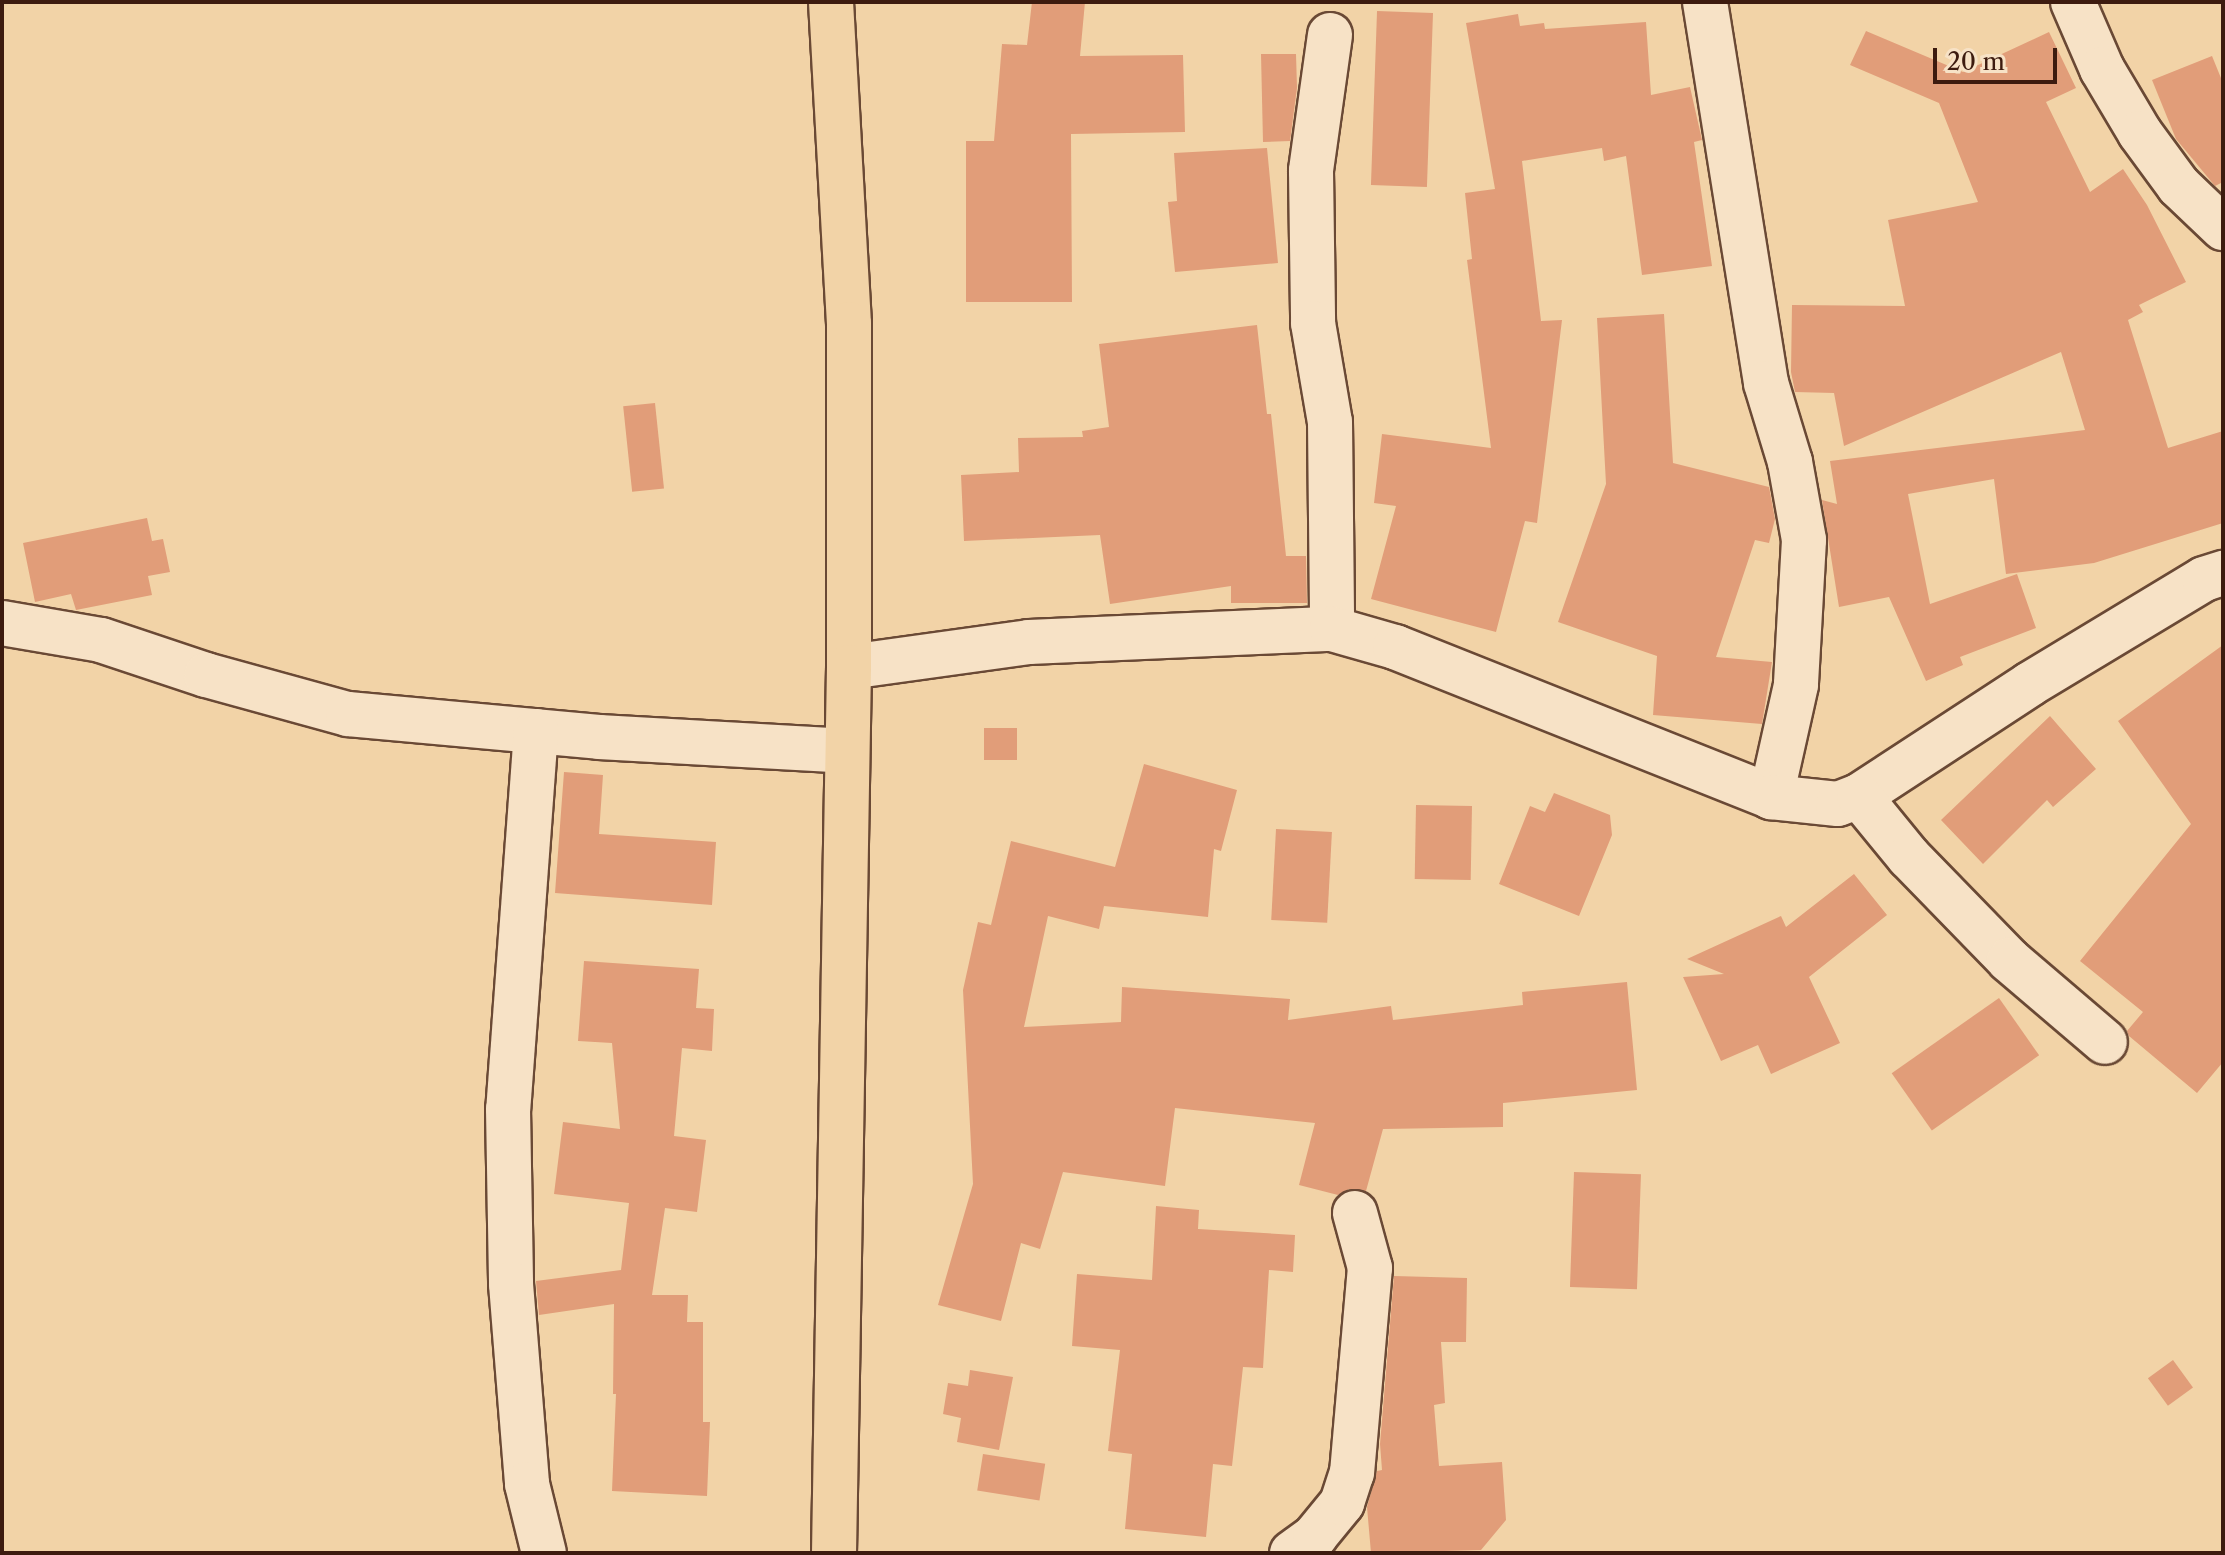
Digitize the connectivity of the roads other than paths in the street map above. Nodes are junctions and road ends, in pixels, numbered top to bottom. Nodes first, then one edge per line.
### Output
1 (831, 2) edge
2 (1705, 2) edge
3 (2073, 2) edge
4 (1330, 35) dead end
5 (2223, 228) edge
6 (2223, 573) edge
7 (2, 623) edge
8 (1332, 629) junction
9 (849, 667) junction
10 (536, 731) junction
11 (847, 751) junction
12 (1859, 796) junction
13 (1771, 797) junction
14 (2105, 1042) dead end
15 (1355, 1213) dead end
16 (544, 1553) edge
17 (834, 1553) edge
18 (1292, 1553) edge

1 - 9 main road
2 - 13 street
3 - 5 street
4 - 8 street
6 - 12 street
7 - 10 street
8 - 9 street
8 - 13 street
9 - 11 main road
10 - 11 street
10 - 16 street
11 - 17 main road
12 - 13 street
12 - 14 street
15 - 18 street

